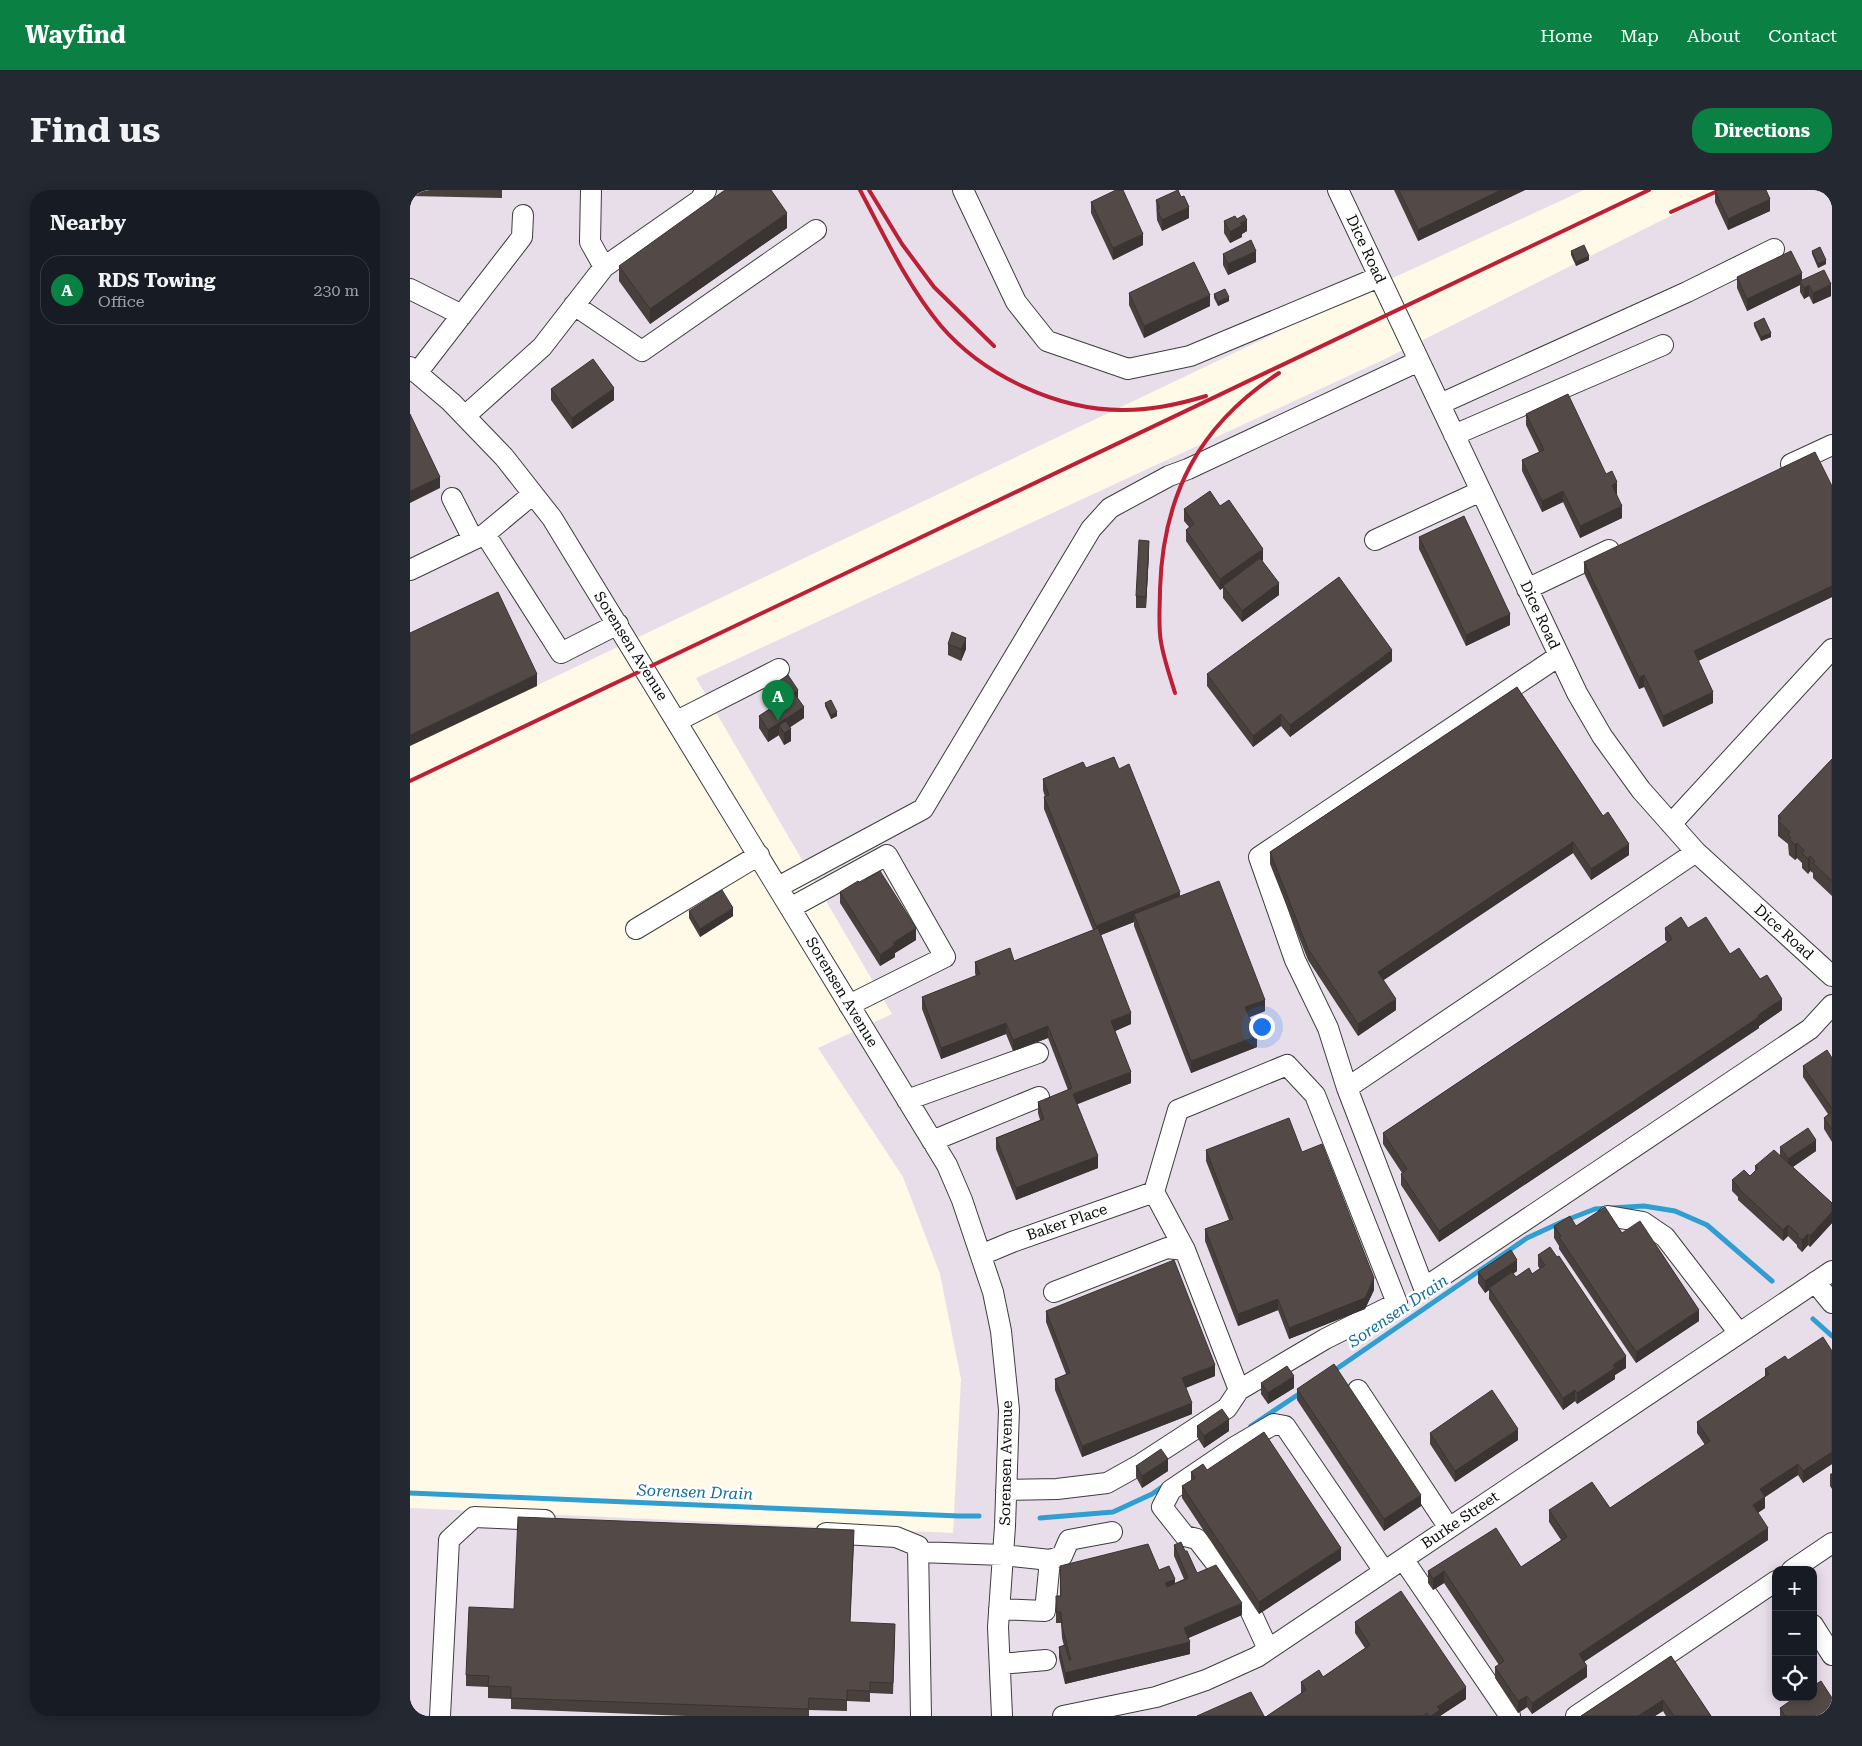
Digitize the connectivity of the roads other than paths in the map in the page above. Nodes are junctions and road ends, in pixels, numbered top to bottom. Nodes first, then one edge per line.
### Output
1 (591, 190) edge
2 (706, 190) edge
3 (963, 190) edge
4 (1338, 190) edge
5 (523, 215) dead end
6 (816, 230) dead end
7 (1774, 249) dead end
8 (604, 267) junction
9 (1379, 277) junction
10 (410, 289) edge
11 (574, 305) junction
12 (462, 315) junction
13 (1662, 345) dead end
14 (1419, 361) junction
15 (414, 370) edge
16 (1440, 404) junction
17 (465, 416) junction
18 (1454, 435) junction
19 (1832, 444) edge
20 (1770, 474) edge
21 (1481, 491) junction
22 (533, 494) junction
23 (452, 498) dead end
24 (479, 536) junction
25 (1375, 540) dead end
26 (1628, 541) edge
27 (410, 570) edge
28 (1527, 589) junction
29 (618, 624) junction
30 (1832, 649) edge
31 (1559, 656) junction
32 (779, 669) dead end
33 (677, 721) junction
34 (1671, 824) junction
35 (1696, 852) junction
36 (758, 855) junction
37 (778, 887) junction
38 (790, 908) junction
39 (636, 929) dead end
40 (1832, 976) edge
41 (849, 1005) junction
42 (1832, 1005) edge
43 (1038, 1052) dead end
44 (1347, 1088) junction
45 (1039, 1097) dead end
46 (907, 1100) junction
47 (932, 1141) junction
48 (1154, 1192) junction
49 (1608, 1216) edge
50 (1184, 1250) junction
51 (981, 1255) junction
52 (1832, 1271) edge
53 (1816, 1282) junction
54 (1054, 1292) dead end
55 (1832, 1303) edge
56 (1738, 1333) junction
57 (1239, 1390) junction
58 (1358, 1390) dead end
59 (1006, 1490) junction
60 (562, 1521) edge
61 (1449, 1528) junction
62 (1112, 1532) dead end
63 (808, 1533) edge
64 (1832, 1543) edge
65 (918, 1552) junction
66 (1003, 1555) junction
67 (1403, 1559) junction
68 (1050, 1560) junction
69 (1799, 1566) edge
70 (1384, 1571) junction
71 (1772, 1584) edge
72 (999, 1609) junction
73 (1817, 1632) edge
74 (1268, 1649) junction
75 (1832, 1655) edge
76 (1046, 1660) dead end
77 (1000, 1664) junction
78 (440, 1716) edge
79 (921, 1716) edge
80 (1002, 1716) edge
81 (1063, 1716) edge
82 (1510, 1716) edge
83 (1576, 1716) edge

1 - 8 street
2 - 8 street
3 - 9 street
4 - 9 street, Dice Road
5 - 12 street
6 - 11 street
7 - 16 street
8 - 11 street
9 - 14 street, Dice Road
10 - 12 street
11 - 17 street
12 - 15 street
13 - 18 street
14 - 16 street, Dice Road
14 - 37 street
15 - 17 street, Sorensen Avenue
16 - 18 street, Dice Road
17 - 22 street, Sorensen Avenue
18 - 21 street, Dice Road
19 - 20 street
21 - 25 street
21 - 28 street, Dice Road
22 - 24 street
22 - 29 street, Sorensen Avenue
23 - 24 street
24 - 27 street
24 - 29 street
26 - 28 street
28 - 31 street, Dice Road
29 - 33 street, Sorensen Avenue
30 - 34 street
31 - 34 street, Dice Road
31 - 44 street
32 - 33 street
33 - 36 street, Sorensen Avenue
34 - 35 street, Dice Road
35 - 40 street, Dice Road
35 - 44 street
36 - 37 street, Sorensen Avenue
36 - 39 street
37 - 38 street, Sorensen Avenue
38 - 41 street, Sorensen Avenue
38 - 41 street
41 - 46 street, Sorensen Avenue
42 - 44 street
43 - 46 street
45 - 47 street
46 - 47 street, Sorensen Avenue
47 - 51 street, Sorensen Avenue
48 - 50 street
48 - 51 street, Baker Place
48 - 57 street
49 - 56 street
50 - 54 street
50 - 57 street
51 - 59 street, Sorensen Avenue
52 - 53 street, Burke Street
53 - 55 street
53 - 56 street, Burke Street
56 - 61 street, Burke Street
57 - 59 street
58 - 61 street
59 - 66 street, Sorensen Avenue
60 - 78 street
61 - 67 street, Burke Street
62 - 68 street
63 - 65 street
64 - 69 street
65 - 66 street
65 - 79 street
66 - 68 street
66 - 72 street, Sorensen Avenue
67 - 70 street, Burke Street
67 - 82 street
68 - 72 street
70 - 74 street, Burke Street
70 - 74 street
71 - 83 street
72 - 77 street, Sorensen Avenue
73 - 75 street
74 - 81 street, Burke Street
76 - 77 street
77 - 80 street, Sorensen Avenue

